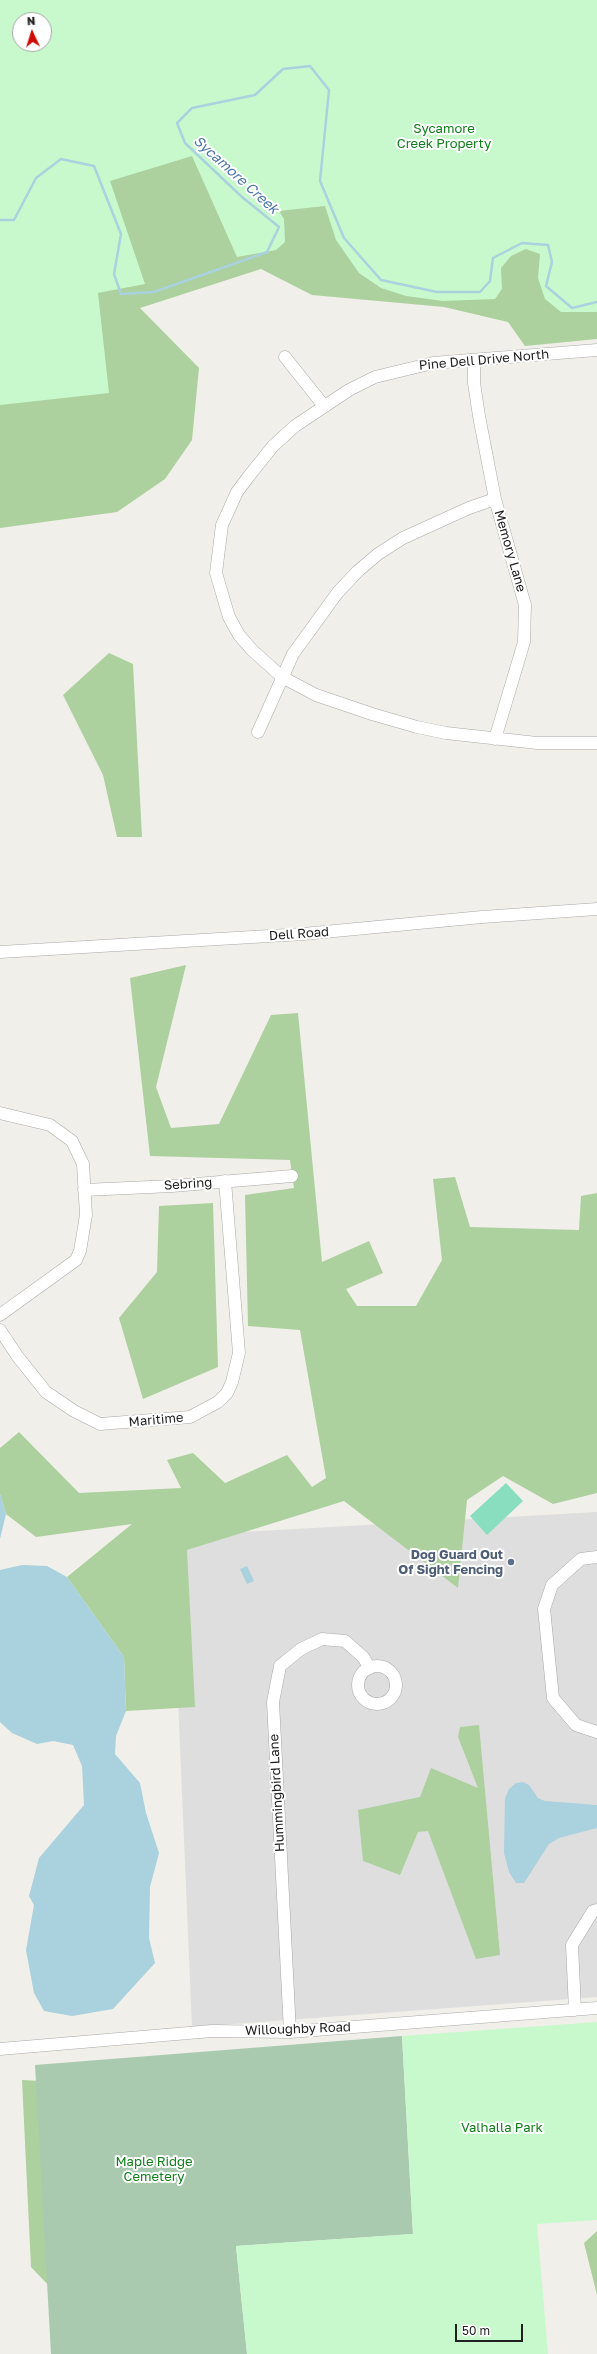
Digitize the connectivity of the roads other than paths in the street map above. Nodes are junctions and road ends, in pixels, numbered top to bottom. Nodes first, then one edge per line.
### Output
1 (597, 350) edge
2 (285, 358) dead end
3 (474, 360) junction
4 (324, 406) junction
5 (495, 499) junction
6 (282, 677) junction
7 (258, 732) dead end
8 (495, 739) junction
9 (597, 743) edge
10 (597, 909) edge
11 (0, 952) edge
12 (0, 1113) edge
13 (292, 1176) dead end
14 (225, 1181) junction
15 (84, 1190) junction
16 (0, 1315) edge
17 (0, 1330) edge
18 (597, 1557) edge
19 (370, 1668) dead end
20 (597, 1732) edge
21 (597, 1910) edge
22 (597, 2008) edge
23 (575, 2010) junction
24 (290, 2032) junction
25 (0, 2049) edge

1 - 3 street, Pine Dell Drive North
2 - 4 street
3 - 4 street, Pine Dell Drive North
3 - 5 street, Memory Lane
4 - 6 street, Pine Dell Drive North
5 - 6 street
5 - 8 street, Memory Lane
6 - 7 street
6 - 8 street
8 - 9 street
10 - 11 street, Dell Road
12 - 15 street
13 - 14 street, Sebring
14 - 15 street, Sebring
14 - 17 street, Maritime
15 - 16 street
18 - 20 street
19 - 24 street, Hummingbird Lane
21 - 23 street
22 - 23 street, Willoughby Road
23 - 24 street, Willoughby Road
24 - 25 street, Willoughby Road

